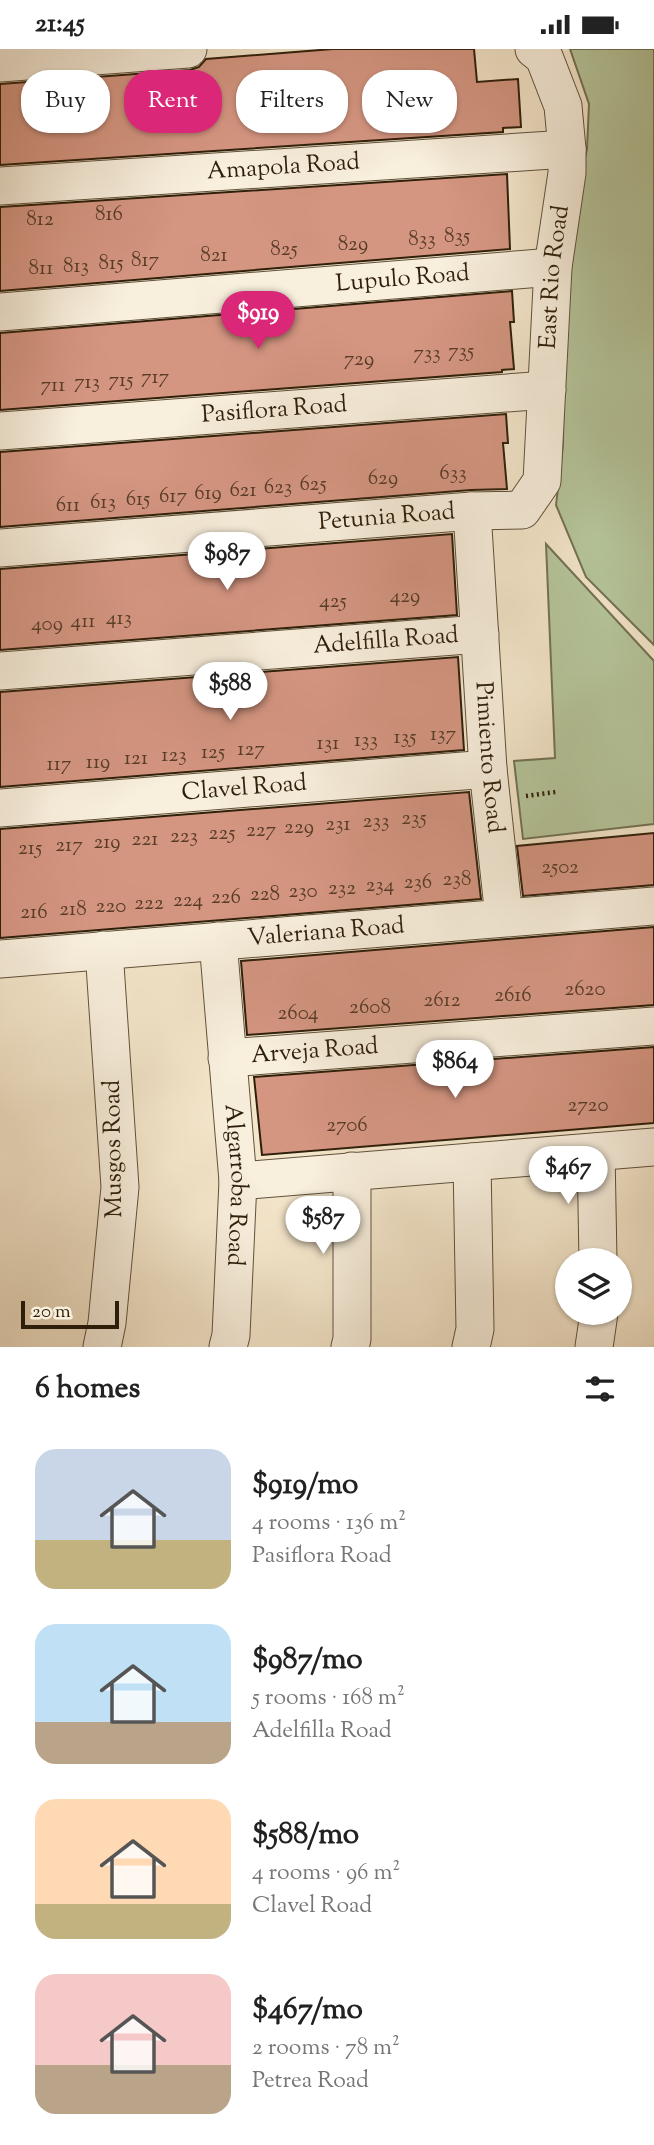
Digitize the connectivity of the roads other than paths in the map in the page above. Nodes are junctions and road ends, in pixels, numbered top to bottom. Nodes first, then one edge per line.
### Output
1 (188, 49) edge
2 (534, 49) edge
3 (0, 63) edge
4 (567, 149) junction
5 (0, 186) edge
6 (553, 267) junction
7 (0, 311) edge
8 (547, 390) junction
9 (0, 431) edge
10 (522, 510) joint
11 (472, 511) junction
12 (0, 548) edge
13 (480, 634) junction
14 (0, 671) edge
15 (488, 769) junction
16 (0, 808) edge
17 (654, 906) edge
18 (504, 917) junction
19 (218, 941) junction
20 (104, 950) junction
21 (0, 959) edge
22 (654, 1026) edge
23 (227, 1058) junction
24 (654, 1147) edge
25 (596, 1151) junction
26 (472, 1162) junction
27 (352, 1171) junction
28 (238, 1181) junction
29 (598, 1248) edge
30 (597, 1325) edge
31 (102, 1347) edge
32 (228, 1347) edge
33 (351, 1347) edge
34 (471, 1347) edge
35 (594, 1347) edge

1 - 3 street
2 - 4 street, East Rio Road
4 - 5 street, Amapola Road
4 - 6 street, East Rio Road
6 - 7 street, Lupulo Road
6 - 8 street, East Rio Road
8 - 9 street, Pasiflora Road
8 - 10 street, East Rio Road
10 - 11 street, Petunia Road
11 - 12 street, Petunia Road
11 - 13 street, Pimiento Road
13 - 14 street, Adelfilla Road
13 - 15 street, Pimiento Road
15 - 16 street, Clavel Road
15 - 18 street, Pimiento Road
17 - 18 street, Valeriana Road
18 - 19 street, Valeriana Road
19 - 20 street, Valeriana Road
19 - 23 street, Algarroba Road
20 - 21 street, Valeriana Road
20 - 31 street, Musgos Road
22 - 23 street, Arveja Road
23 - 28 street, Algarroba Road
24 - 25 street
25 - 26 street
25 - 29 street
26 - 27 street
26 - 34 street
27 - 28 street
27 - 33 street
28 - 32 street, Algarroba Road
30 - 35 street

